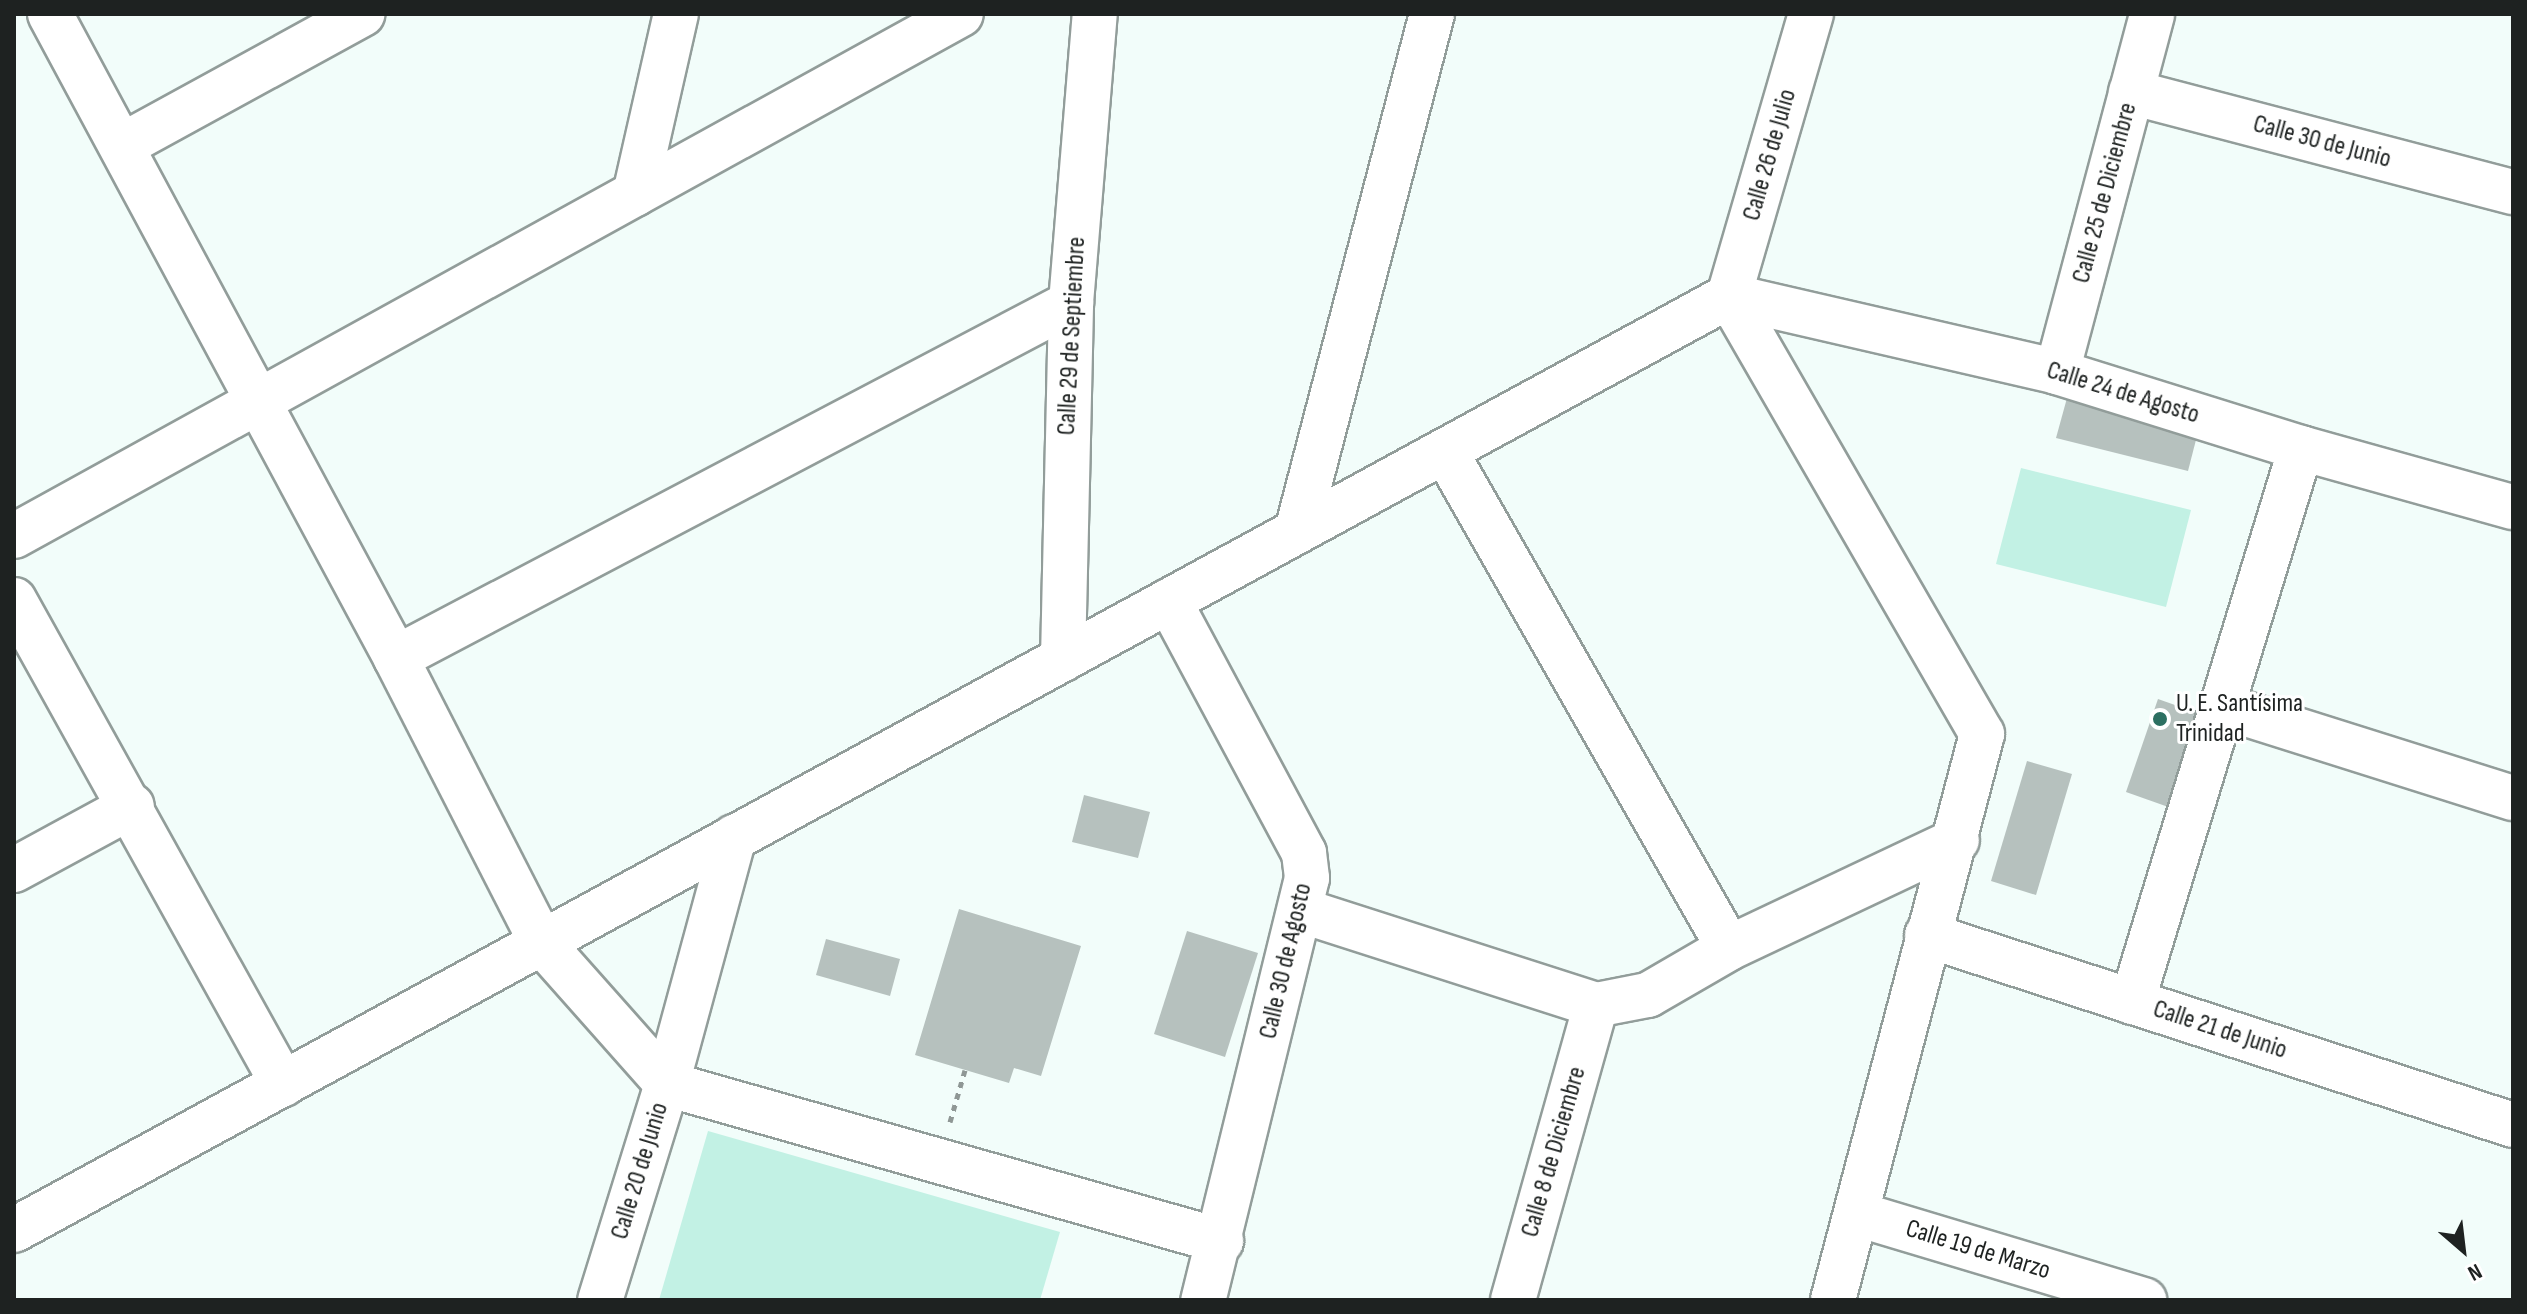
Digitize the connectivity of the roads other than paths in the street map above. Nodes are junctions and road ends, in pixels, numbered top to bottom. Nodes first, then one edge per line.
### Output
1 (50, 14) edge
2 (362, 14) edge
3 (676, 14) edge
4 (961, 14) edge
5 (1095, 14) edge
6 (1432, 14) edge
7 (1811, 14) edge
8 (2152, 14) edge
9 (2131, 92) junction
10 (123, 145) junction
11 (2513, 192) edge
12 (635, 194) junction
13 (1729, 296) junction
14 (1071, 303) junction
15 (2057, 372) junction
16 (258, 402) junction
17 (2301, 448) junction
18 (1445, 451) junction
19 (2513, 507) edge
20 (1297, 531) junction
21 (14, 536) edge
22 (14, 600) edge
23 (1169, 601) junction
24 (396, 658) junction
25 (1063, 659) junction
26 (2224, 707) junction
27 (2513, 798) edge
28 (132, 806) junction
29 (734, 837) junction
30 (1957, 840) junction
31 (14, 870) edge
32 (1300, 910) junction
33 (1927, 935) junction
34 (542, 943) junction
35 (1729, 948) junction
36 (2132, 1002) junction
37 (1596, 1005) junction
38 (283, 1084) junction
39 (667, 1084) junction
40 (2513, 1125) edge
41 (1857, 1214) junction
42 (14, 1230) edge
43 (1221, 1241) junction
44 (600, 1300) edge
45 (1203, 1300) edge
46 (1513, 1300) edge
47 (1833, 1300) edge
48 (2144, 1300) edge

1 - 10 street, Calle 20 de Junio
2 - 10 street
3 - 12 street
4 - 12 street
5 - 14 street, Calle 29 de Septiembre
6 - 20 street
7 - 13 street, Calle 26 de Julio
8 - 9 street, Calle 25 de Diciembre
9 - 11 street, Calle 30 de Junio
9 - 15 street, Calle 25 de Diciembre
10 - 16 street, Calle 20 de Junio
12 - 16 street
13 - 15 street, Calle 24 de Agosto
13 - 18 street
13 - 30 street
14 - 24 street
14 - 25 street, Calle 29 de Septiembre
15 - 17 street, Calle 24 de Agosto
16 - 21 street
16 - 24 street, Calle 20 de Junio
17 - 19 street, Calle 24 de Agosto
17 - 26 street
18 - 20 street
18 - 35 street
20 - 23 street
22 - 28 street
23 - 25 street
23 - 32 street, Calle 30 de Agosto
24 - 34 street, Calle 20 de Junio
25 - 29 street
26 - 27 street
26 - 36 street
28 - 31 street
28 - 38 street
29 - 34 street
29 - 39 street
30 - 33 street
30 - 35 street
32 - 37 street
32 - 43 street, Calle 30 de Agosto
33 - 36 street, Calle 21 de Junio
33 - 41 street
34 - 38 street
34 - 39 street, Calle 20 de Junio
35 - 37 street
36 - 40 street, Calle 21 de Junio
37 - 46 street, Calle 8 de Diciembre
38 - 42 street
39 - 43 street
39 - 44 street, Calle 20 de Junio
41 - 47 street
41 - 48 street, Calle 19 de Marzo
43 - 45 street, Calle 30 de Agosto

